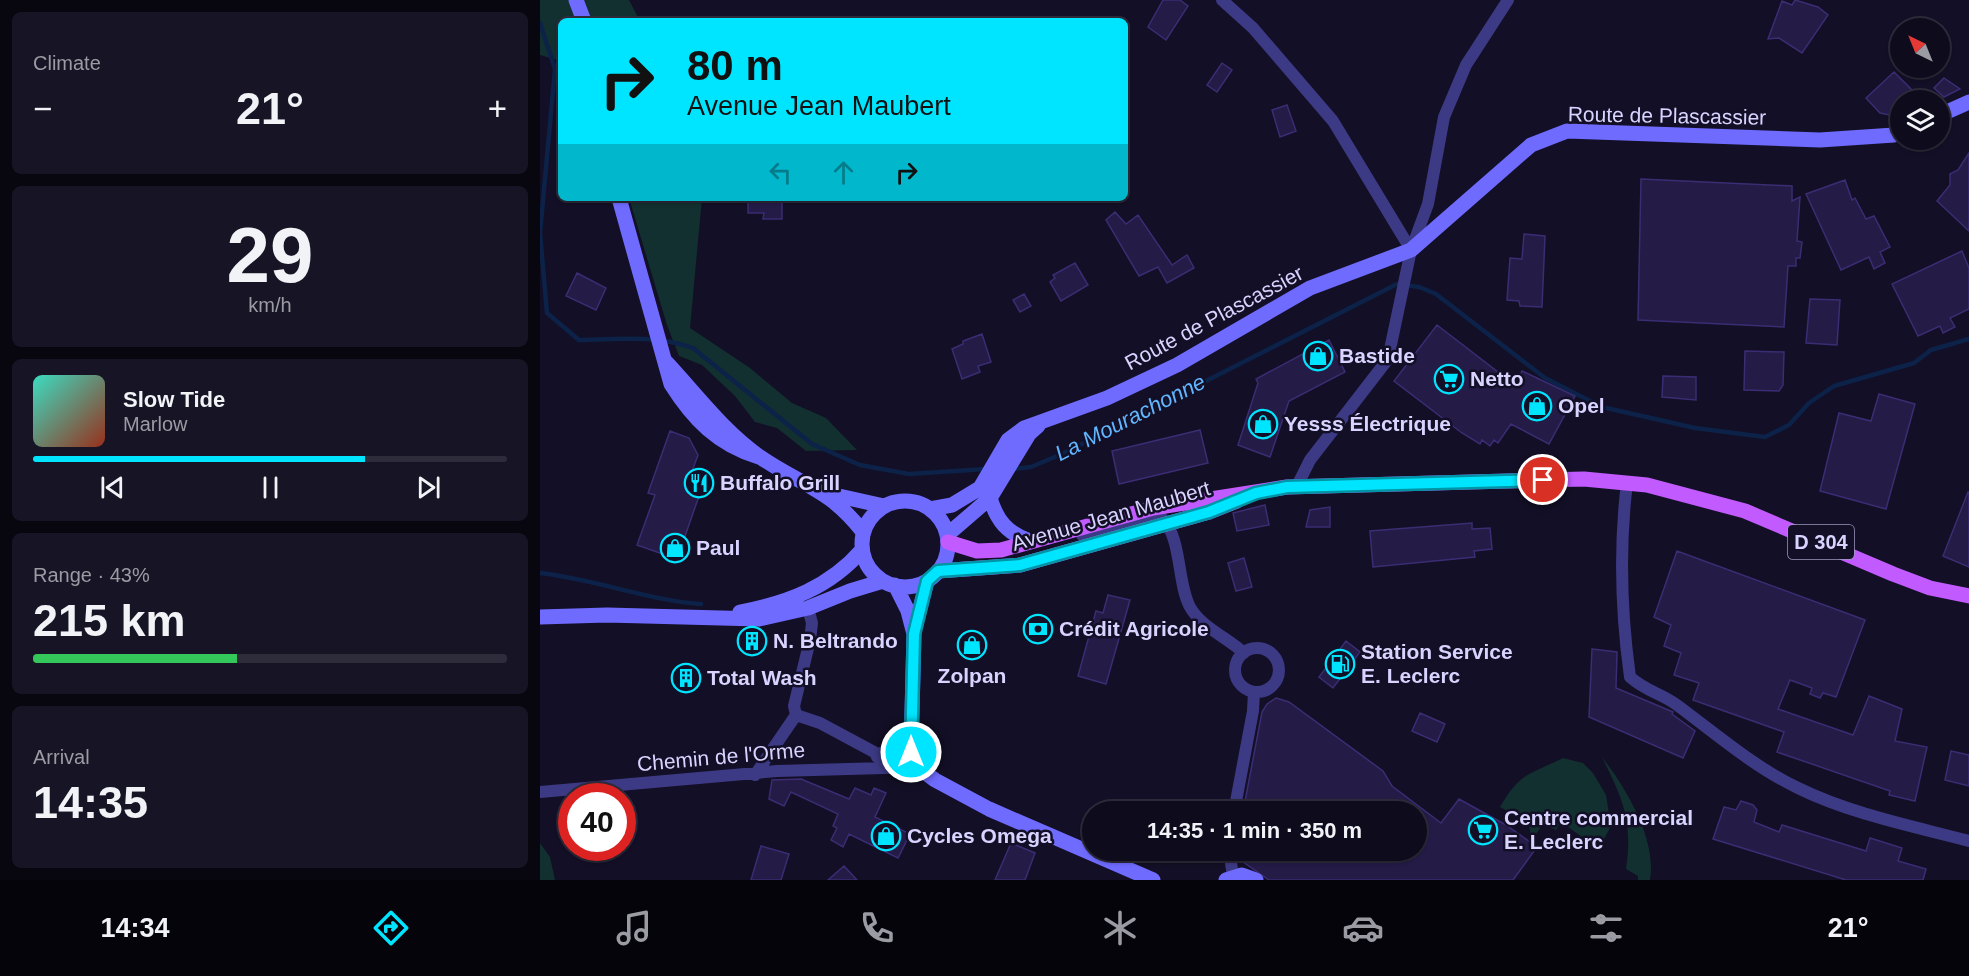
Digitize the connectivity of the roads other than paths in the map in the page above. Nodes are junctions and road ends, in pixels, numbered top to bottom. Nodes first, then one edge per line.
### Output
1 (576, 0) edge
2 (1222, 0) edge
3 (1508, 0) edge
4 (583, 18) edge
5 (1969, 102) edge
6 (1950, 111) edge
7 (1890, 135) edge
8 (620, 201) edge
9 (1412, 250) junction
10 (1044, 421) junction
11 (1627, 483) junction
12 (1297, 486) junction
13 (825, 493) junction
14 (1256, 493) junction
15 (990, 498) junction
16 (884, 506) junction
17 (930, 509) junction
18 (1167, 524) junction
19 (1074, 531) junction
20 (863, 532) junction
21 (948, 539) junction
22 (1030, 541) junction
23 (862, 550) junction
24 (933, 576) junction
25 (889, 583) junction
26 (1969, 596) edge
27 (808, 608) junction
28 (540, 618) edge
29 (699, 619) junction
30 (914, 634) junction
31 (1244, 654) junction
32 (1254, 692) junction
33 (796, 715) junction
34 (910, 730) junction
35 (876, 754) junction
36 (913, 768) junction
37 (875, 770) junction
38 (755, 775) junction
39 (540, 792) edge
40 (1236, 801) edge
41 (1969, 841) edge
42 (1228, 861) edge
43 (1229, 878) edge
44 (1153, 880) edge
45 (1256, 880) edge

1 - 4 street
2 - 9 street
3 - 9 street
5 - 6 street
7 - 9 street, Route de Plascassier
8 - 13 street
9 - 10 street, Route de Plascassier
9 - 12 street
10 - 15 street, Route de Plascassier
10 - 17 street, Route de Plascassier
11 - 12 main road, Avenue Jean Maubert / D 304
11 - 26 main road, Avenue Jean Maubert / D 304
11 - 41 street
12 - 14 main road, Avenue Jean Maubert / D 304
13 - 16 street
13 - 20 street
14 - 18 main road, Avenue Jean Maubert / D 304
14 - 19 main road, Avenue Jean Maubert / D 304
15 - 21 street, Route de Plascassier
15 - 22 street
16 - 17 street
16 - 20 street
17 - 21 street
18 - 19 street
18 - 24 main road, Avenue Jean Maubert / D 304
18 - 31 street
19 - 22 main road, Avenue Jean Maubert / D 304
20 - 23 street
21 - 22 main road, Avenue Jean Maubert / D 304
21 - 24 street
23 - 25 street
23 - 29 street
24 - 25 street
24 - 30 street
25 - 27 street
25 - 30 street
27 - 29 street
27 - 33 street
28 - 29 street
30 - 34 street
31 - 32 street
31 - 32 street
32 - 40 street
33 - 35 street
33 - 38 street
34 - 35 street
34 - 36 street
35 - 36 street
35 - 37 street
36 - 37 street, Chemin de l'Orme
36 - 44 street
37 - 38 street, Chemin de l'Orme
38 - 39 street, Chemin de l'Orme
42 - 43 street
43 - 45 street

